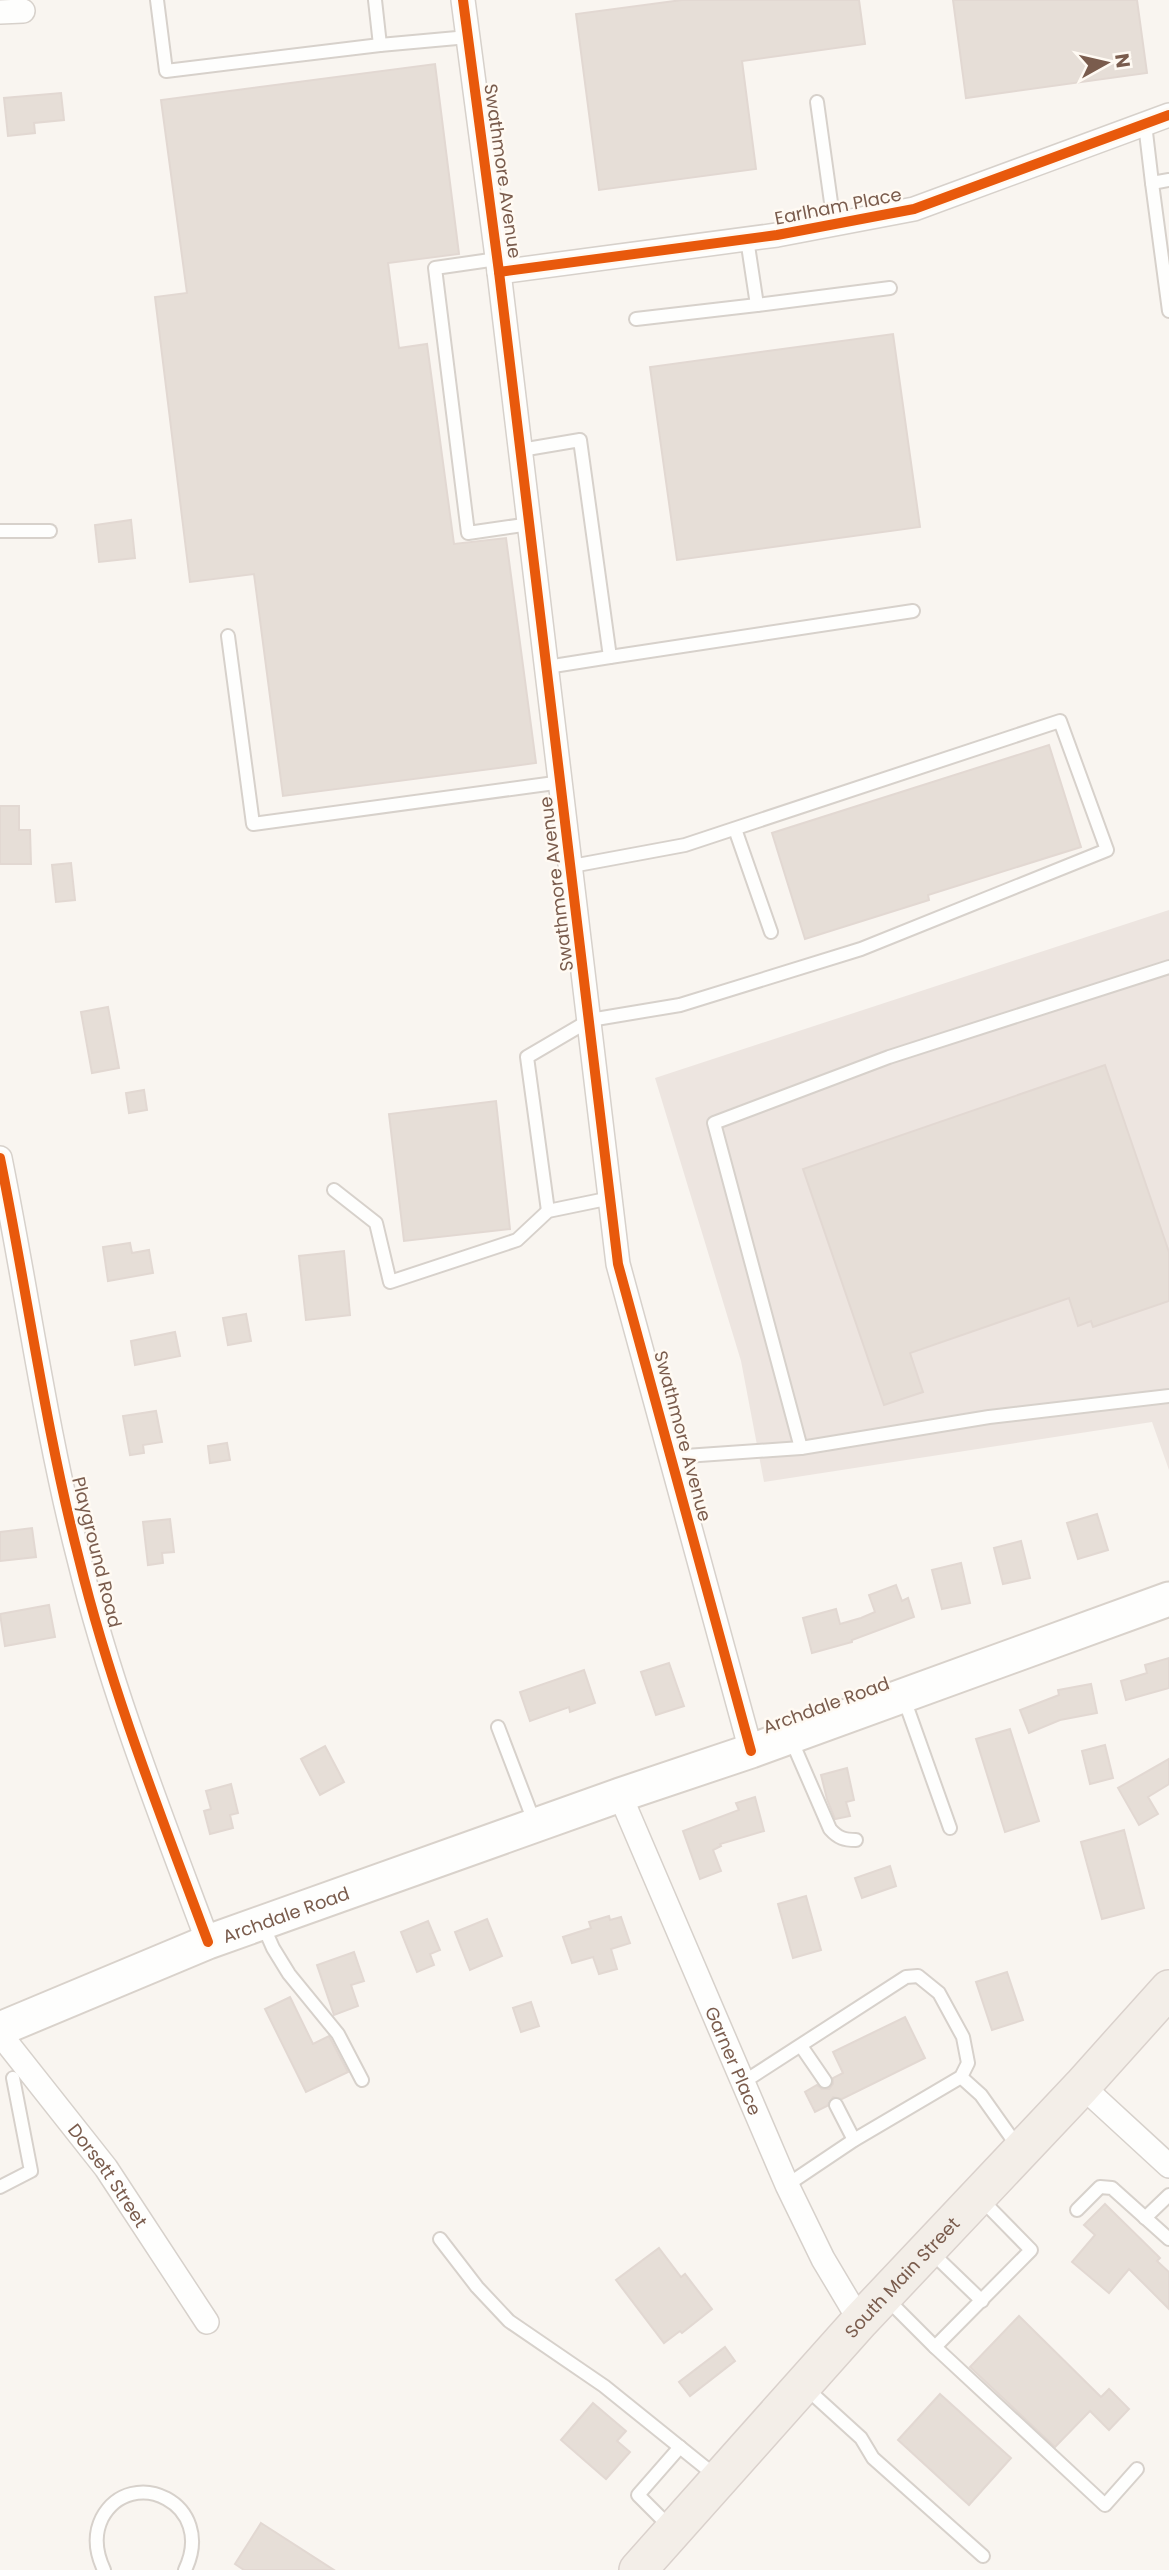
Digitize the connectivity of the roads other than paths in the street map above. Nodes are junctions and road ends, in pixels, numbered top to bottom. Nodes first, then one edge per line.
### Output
1 (157, 0) edge
2 (375, 0) edge
3 (463, 0) edge
4 (23, 11) dead end
5 (0, 12) edge
6 (468, 37) junction
7 (380, 45) junction
8 (817, 102) dead end
9 (1169, 115) edge
10 (1145, 124) junction
11 (1169, 180) edge
12 (1152, 183) junction
13 (834, 225) junction
14 (747, 239) junction
15 (498, 265) junction
16 (890, 288) dead end
17 (757, 305) junction
18 (1169, 311) edge
19 (636, 319) dead end
20 (521, 450) junction
21 (530, 524) junction
22 (0, 531) edge
23 (50, 531) dead end
24 (913, 611) dead end
25 (228, 636) dead end
26 (610, 657) junction
27 (547, 667) junction
28 (562, 782) junction
29 (735, 829) junction
30 (572, 866) junction
31 (771, 932) dead end
32 (1169, 967) edge
33 (590, 1020) junction
34 (0, 1158) edge
35 (334, 1190) dead end
36 (611, 1198) junction
37 (4, 1201) edge
38 (548, 1211) junction
39 (1169, 1395) edge
40 (801, 1448) junction
41 (671, 1457) junction
42 (1169, 1599) edge
43 (903, 1696) junction
44 (498, 1727) dead end
45 (790, 1737) junction
46 (751, 1751) junction
47 (620, 1795) junction
48 (536, 1824) junction
49 (950, 1828) dead end
50 (856, 1840) dead end
51 (262, 1923) junction
52 (208, 1941) junction
53 (1169, 1989) edge
54 (0, 2032) edge
55 (801, 2046) junction
56 (18, 2071) junction
57 (961, 2077) junction
58 (362, 2080) dead end
59 (825, 2081) dead end
60 (742, 2083) junction
61 (0, 2084) edge
62 (1082, 2086) junction
63 (836, 2105) dead end
64 (854, 2140) junction
65 (1021, 2151) junction
66 (1169, 2166) edge
67 (787, 2185) junction
68 (0, 2187) edge
69 (1169, 2195) edge
70 (978, 2196) junction
71 (1077, 2210) dead end
72 (1145, 2218) junction
73 (440, 2239) dead end
74 (1169, 2239) edge
75 (928, 2250) junction
76 (982, 2301) junction
77 (872, 2309) junction
78 (207, 2322) dead end
79 (935, 2347) junction
80 (803, 2385) junction
81 (680, 2447) junction
82 (1137, 2469) dead end
83 (720, 2479) junction
84 (674, 2530) junction
85 (983, 2556) dead end
86 (104, 2570) edge
87 (185, 2570) edge
88 (639, 2570) edge

1 - 7 lane
2 - 7 lane
3 - 6 street, Swathmore Avenue
4 - 5 street
6 - 7 lane
6 - 15 street, Swathmore Avenue
8 - 13 lane
9 - 10 street, Earlham Place
10 - 12 lane
10 - 13 street, Earlham Place
11 - 12 lane
12 - 18 lane
13 - 14 street, Earlham Place
14 - 15 street, Earlham Place
14 - 17 lane
15 - 20 street, Swathmore Avenue
15 - 21 lane
16 - 17 lane
17 - 19 lane
20 - 21 street, Swathmore Avenue
20 - 26 lane
21 - 27 street, Swathmore Avenue
22 - 23 lane
24 - 26 lane
25 - 28 lane
26 - 27 lane
27 - 28 street, Swathmore Avenue
28 - 30 street, Swathmore Avenue
29 - 30 lane
29 - 31 lane
29 - 33 lane
30 - 33 street, Swathmore Avenue
32 - 40 lane
33 - 36 street, Swathmore Avenue
33 - 38 lane
34 - 37 street, Playground Road
35 - 38 lane
36 - 38 lane
36 - 41 street, Swathmore Avenue
37 - 52 street, Playground Road
39 - 40 lane
40 - 41 lane
41 - 46 street, Swathmore Avenue
42 - 43 main road, Archdale Road
43 - 45 main road, Archdale Road
43 - 49 lane
44 - 48 lane
45 - 46 main road, Archdale Road
45 - 50 lane
46 - 47 main road, Archdale Road
47 - 48 main road, Archdale Road
47 - 60 street, Garner Place
48 - 51 main road, Archdale Road
51 - 52 main road, Archdale Road
51 - 58 lane
52 - 54 main road, Archdale Road
53 - 62 main road, South Main Street
54 - 56 street, Dorsett Street
55 - 57 lane
55 - 59 lane
55 - 60 lane
56 - 61 lane
56 - 68 lane
56 - 78 street, Dorsett Street
57 - 64 lane
57 - 65 lane
60 - 67 street, Garner Place
62 - 65 main road, South Main Street
62 - 66 street
63 - 64 lane
64 - 67 lane
65 - 70 main road, South Main Street
67 - 77 street, Garner Place
69 - 72 lane
70 - 75 main road, South Main Street
70 - 76 lane
71 - 72 lane
72 - 74 lane
73 - 81 lane
75 - 76 lane
75 - 77 main road, South Main Street
76 - 79 lane
77 - 79 lane
77 - 80 main road, South Main Street
79 - 82 lane
80 - 83 main road, South Main Street
80 - 85 lane
81 - 83 lane
81 - 84 lane
83 - 84 main road, South Main Street
84 - 88 main road, South Main Street
86 - 87 lane

